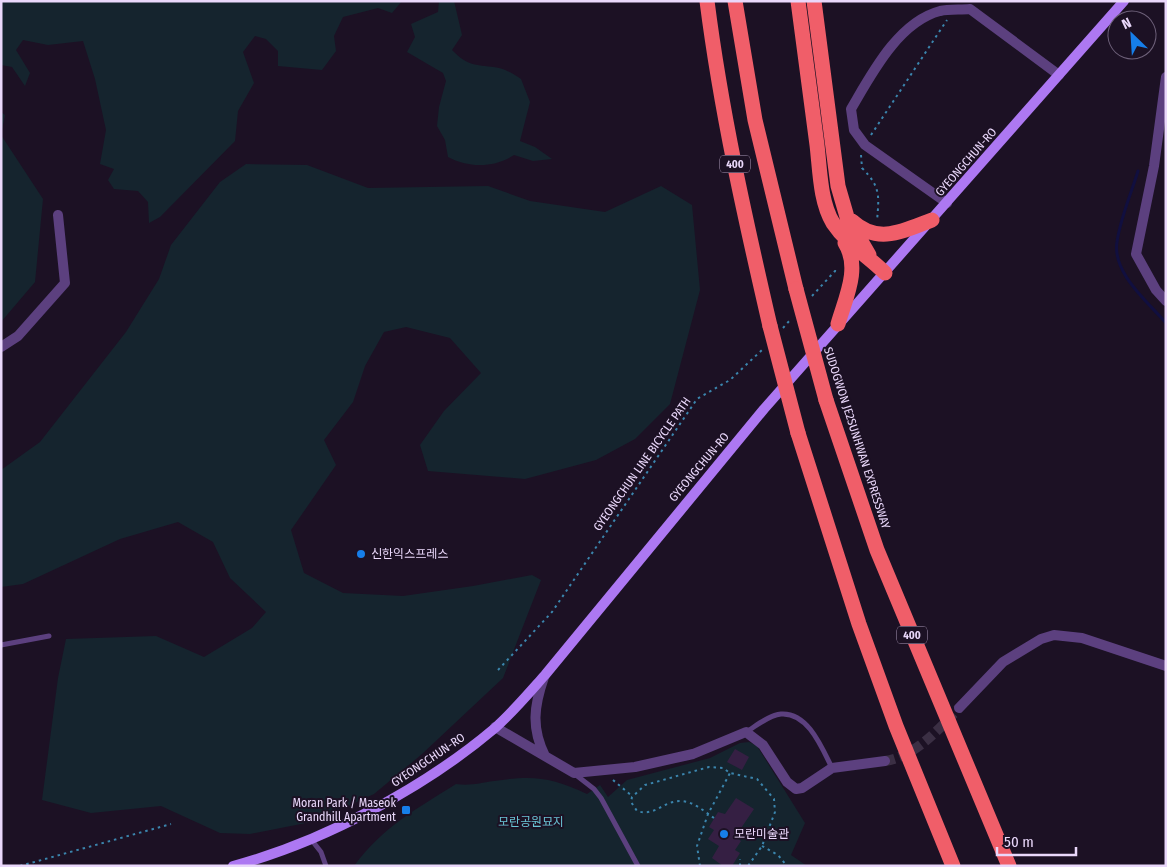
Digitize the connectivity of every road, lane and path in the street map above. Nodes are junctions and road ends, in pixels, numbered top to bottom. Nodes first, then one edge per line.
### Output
1 (707, 1) edge
2 (798, 1) edge
3 (814, 1) edge
4 (1124, 1) edge
5 (737, 5) edge
6 (949, 17) dead end
7 (1059, 75) junction
8 (1166, 77) edge
9 (866, 145) junction
10 (947, 203) junction
11 (58, 215) dead end
12 (847, 217) junction
13 (932, 220) junction
14 (833, 223) junction
15 (876, 226) dead end
16 (872, 261) junction
17 (844, 272) dead end
18 (885, 273) junction
19 (811, 298) dead end
20 (1166, 301) edge
21 (793, 318) dead end
22 (838, 324) junction
23 (775, 329) junction
24 (766, 346) dead end
25 (1, 347) edge
26 (49, 636) dead end
27 (1, 645) edge
28 (1166, 666) edge
29 (498, 670) dead end
30 (545, 675) junction
31 (959, 708) tunnel mouth
32 (495, 727) junction
33 (746, 732) junction
34 (546, 757) junction
35 (885, 761) tunnel mouth
36 (832, 768) junction
37 (601, 770) junction
38 (574, 773) junction
39 (730, 773) junction
40 (632, 797) junction
41 (708, 814) junction
42 (714, 818) dead end
43 (171, 824) dead end
44 (310, 837) junction
45 (762, 846) junction
46 (740, 859) dead end
47 (20, 866) edge
48 (232, 866) edge
49 (326, 866) edge
50 (638, 866) edge
51 (700, 866) edge
52 (740, 866) edge
53 (748, 866) edge
54 (787, 866) edge
55 (953, 866) edge
56 (1009, 866) edge

1 - 23 highway, 400
2 - 14 highway
3 - 12 highway
4 - 7 street, GYEONGCHUN-RO
5 - 56 highway, SUDOGWON JE2SUNHWAN EXPRESSWAY / 400, bridge
6 - 9 path
7 - 9 street
7 - 10 street, GYEONGCHUN-RO
8 - 20 street
9 - 10 street
9 - 15 path
10 - 13 street, GYEONGCHUN-RO
11 - 25 street
12 - 13 highway
12 - 16 highway
13 - 18 street, GYEONGCHUN-RO
14 - 16 highway
14 - 22 highway
16 - 18 highway
17 - 19 path
18 - 22 street, GYEONGCHUN-RO
21 - 23 path
22 - 30 street, GYEONGCHUN-RO
23 - 55 highway, 400, bridge
24 - 29 path, GYEONGCHUN LINE BICYCLE PATH
26 - 27 lane
28 - 31 street
30 - 32 street, GYEONGCHUN-RO
30 - 34 street
32 - 34 street
32 - 44 street, GYEONGCHUN-RO
33 - 36 lane
33 - 36 street
33 - 37 street
34 - 38 street
35 - 36 street
37 - 38 street
37 - 40 path
38 - 50 lane
39 - 40 path
39 - 41 path
39 - 45 path
40 - 41 path
41 - 42 path
41 - 51 path
43 - 47 path
44 - 48 street, GYEONGCHUN-RO
44 - 49 lane
45 - 53 path
45 - 54 path
46 - 52 path

